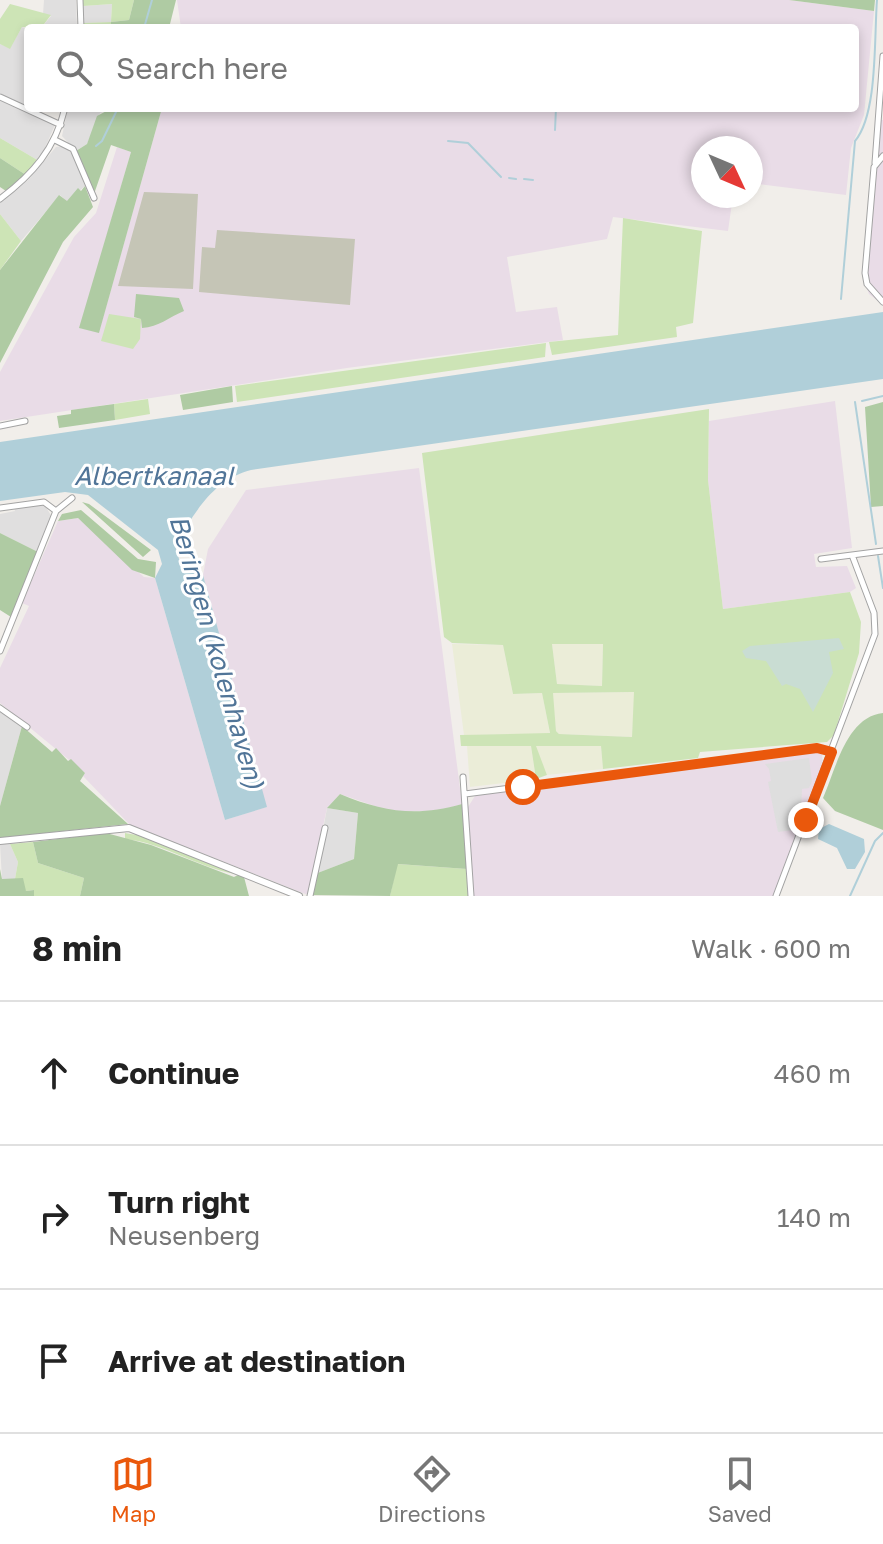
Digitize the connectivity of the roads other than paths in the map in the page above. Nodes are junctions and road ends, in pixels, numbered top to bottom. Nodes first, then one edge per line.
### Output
1 (80, 0) edge
2 (81, 24) edge
3 (883, 56) edge
4 (0, 97) edge
5 (24, 108) edge
6 (33, 112) edge
7 (64, 112) edge
8 (877, 123) junction
9 (61, 125) junction
10 (883, 131) edge
11 (55, 140) junction
12 (883, 156) edge
13 (874, 167) junction
14 (94, 198) dead end
15 (0, 199) edge
16 (883, 302) edge
17 (25, 421) dead end
18 (0, 426) edge
19 (72, 498) dead end
20 (0, 508) edge
21 (56, 511) junction
22 (883, 551) edge
23 (852, 555) junction
24 (821, 559) dead end
25 (0, 651) edge
26 (0, 708) edge
27 (27, 727) dead end
28 (832, 752) junction
29 (463, 777) dead end
30 (465, 794) junction
31 (325, 828) dead end
32 (0, 841) edge
33 (299, 896) edge
34 (310, 896) edge
35 (471, 896) edge
36 (776, 896) edge

1 - 2 street
3 - 8 street
4 - 5 street
6 - 9 street
7 - 9 street
8 - 10 street
8 - 13 street
9 - 11 street
11 - 14 street
11 - 15 street
12 - 13 street
13 - 16 street
17 - 18 street
19 - 21 street
20 - 21 street
21 - 25 street
22 - 23 street
23 - 24 street
23 - 28 street
26 - 27 street
28 - 30 street
28 - 36 street
29 - 30 street
30 - 35 street
31 - 34 street
32 - 33 street

